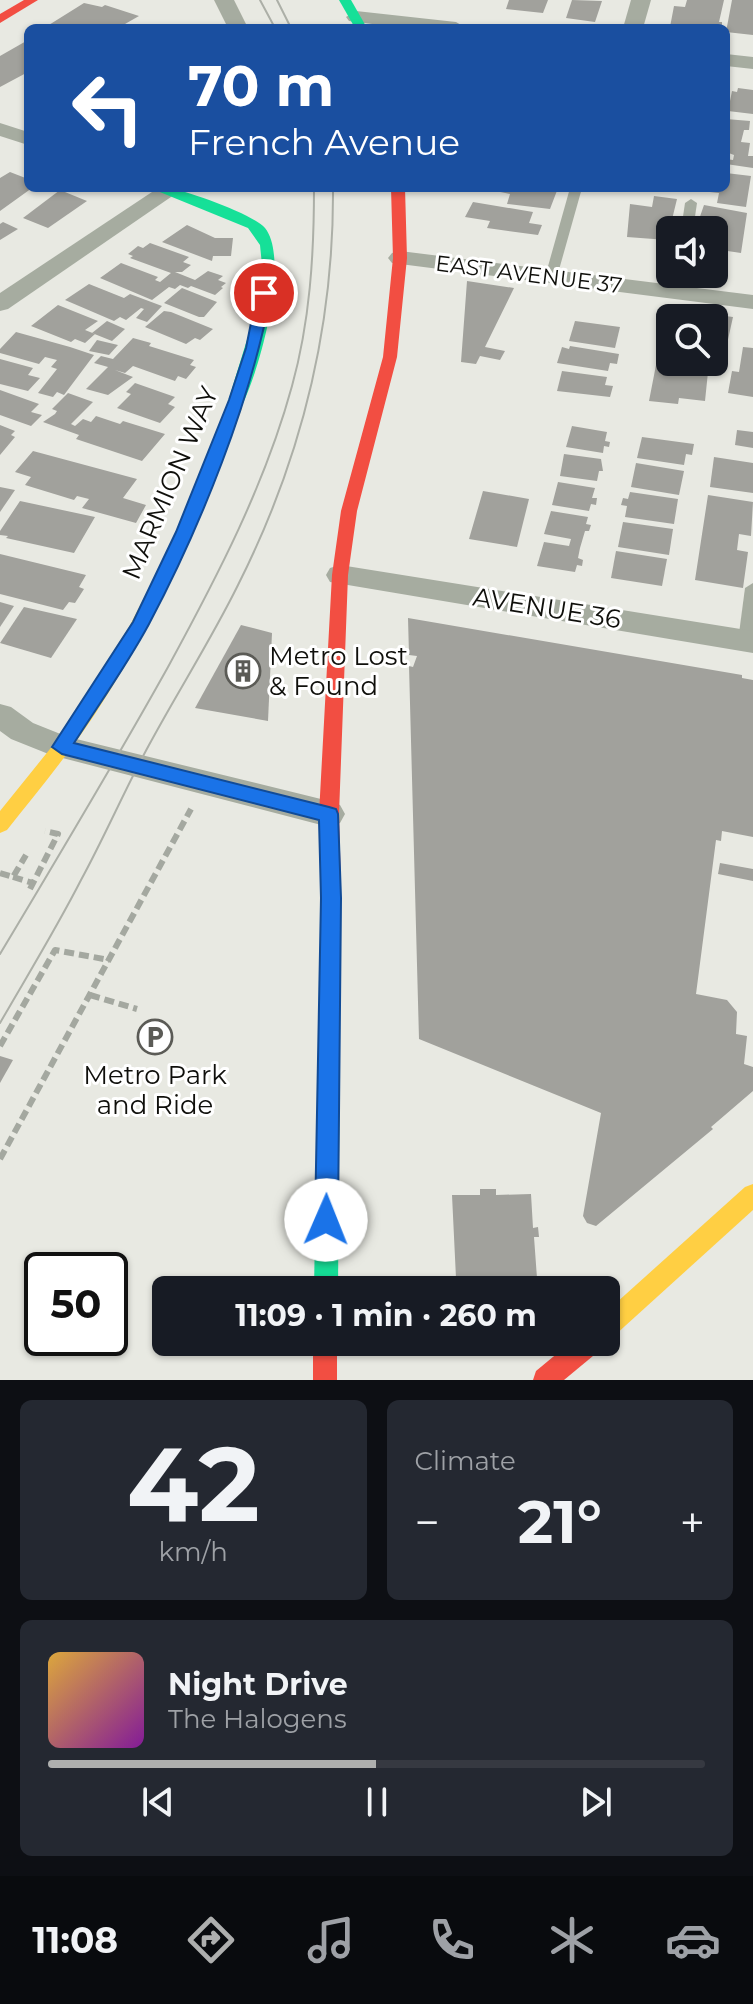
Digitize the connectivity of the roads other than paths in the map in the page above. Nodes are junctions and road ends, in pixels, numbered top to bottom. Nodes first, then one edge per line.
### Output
1 (32, 0) edge
2 (224, 0) edge
3 (641, 0) edge
4 (354, 15) edge
5 (0, 19) edge
6 (236, 24) edge
7 (425, 24) edge
8 (634, 24) edge
9 (730, 60) edge
10 (753, 63) edge
11 (0, 129) edge
12 (24, 138) edge
13 (162, 192) edge
14 (173, 192) edge
15 (398, 192) edge
16 (575, 192) edge
17 (691, 203) dead end
18 (689, 216) edge
19 (400, 258) junction
20 (551, 277) junction
21 (656, 282) edge
22 (697, 288) edge
23 (753, 302) edge
24 (0, 304) edge
25 (340, 575) junction
26 (753, 588) edge
27 (750, 642) edge
28 (0, 715) edge
29 (62, 747) junction
30 (329, 814) junction
31 (0, 825) edge
32 (753, 1195) edge
33 (326, 1276) edge
34 (620, 1315) edge
35 (325, 1356) edge
36 (573, 1356) edge
37 (325, 1380) edge
38 (545, 1380) edge

1 - 5 main road
2 - 6 street
3 - 8 street
4 - 7 street
9 - 10 street
11 - 12 street
13 - 24 street
14 - 29 main road, MARMION WAY
15 - 19 main road
16 - 20 lane
17 - 18 lane
19 - 20 street, EAST AVENUE 37
19 - 25 main road
20 - 21 street, EAST AVENUE 37
22 - 23 street, EAST AVENUE 37
25 - 27 street, AVENUE 36
25 - 30 main road
26 - 27 lane
28 - 29 street
29 - 30 street
29 - 31 main road, MARMION WAY
30 - 33 main road
32 - 34 main road
35 - 37 main road
36 - 38 main road

